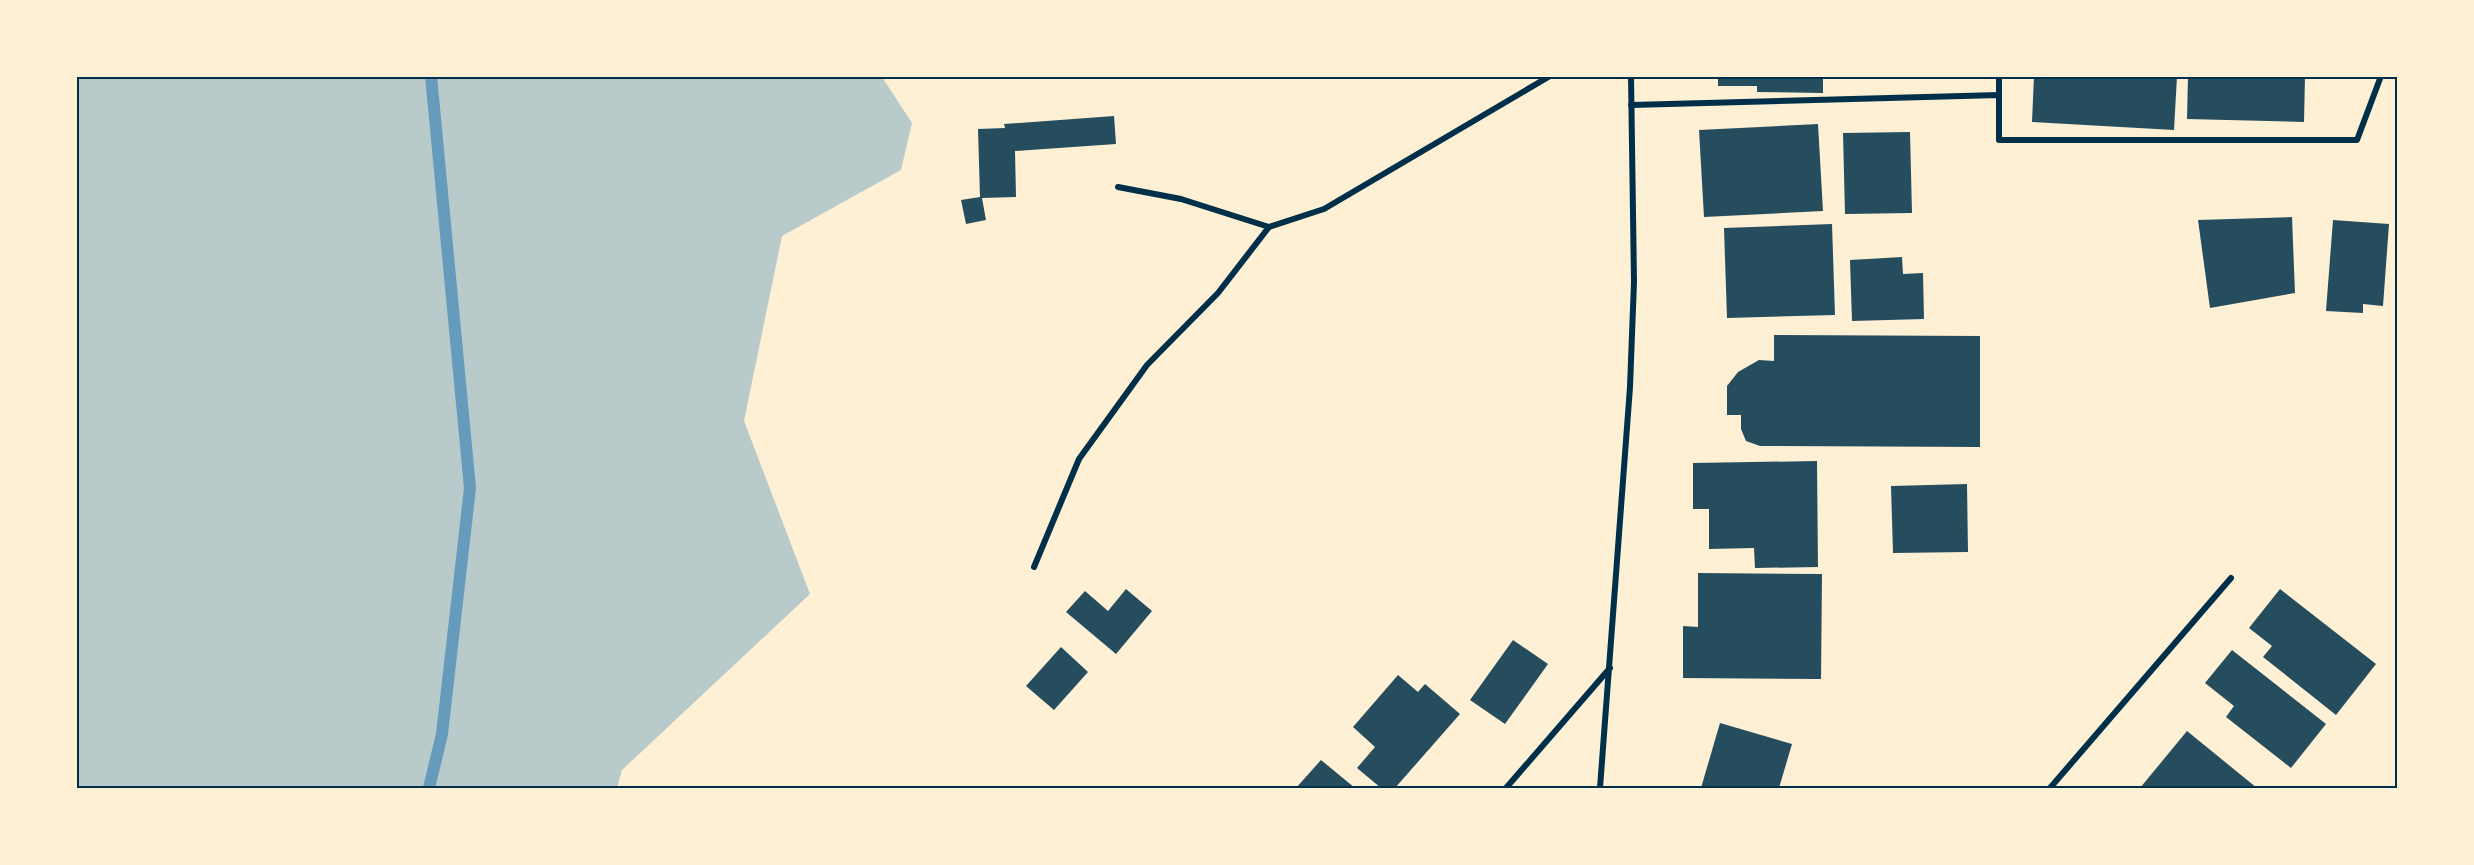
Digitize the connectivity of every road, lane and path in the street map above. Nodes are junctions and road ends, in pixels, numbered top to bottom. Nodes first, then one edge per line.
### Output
1 (1550, 76) edge
2 (1631, 76) edge
3 (1999, 76) edge
4 (2381, 76) edge
5 (1999, 95) junction
6 (1630, 105) junction
7 (1118, 187) dead end
8 (1269, 227) junction
9 (1034, 567) dead end
10 (2231, 578) dead end
11 (1610, 668) junction
12 (1506, 789) edge
13 (1600, 789) edge
14 (2050, 789) edge

1 - 8 street
2 - 6 street
3 - 5 street
4 - 5 street
5 - 6 street
6 - 11 street
7 - 8 street
8 - 9 street
10 - 14 street
11 - 12 street
11 - 13 street

